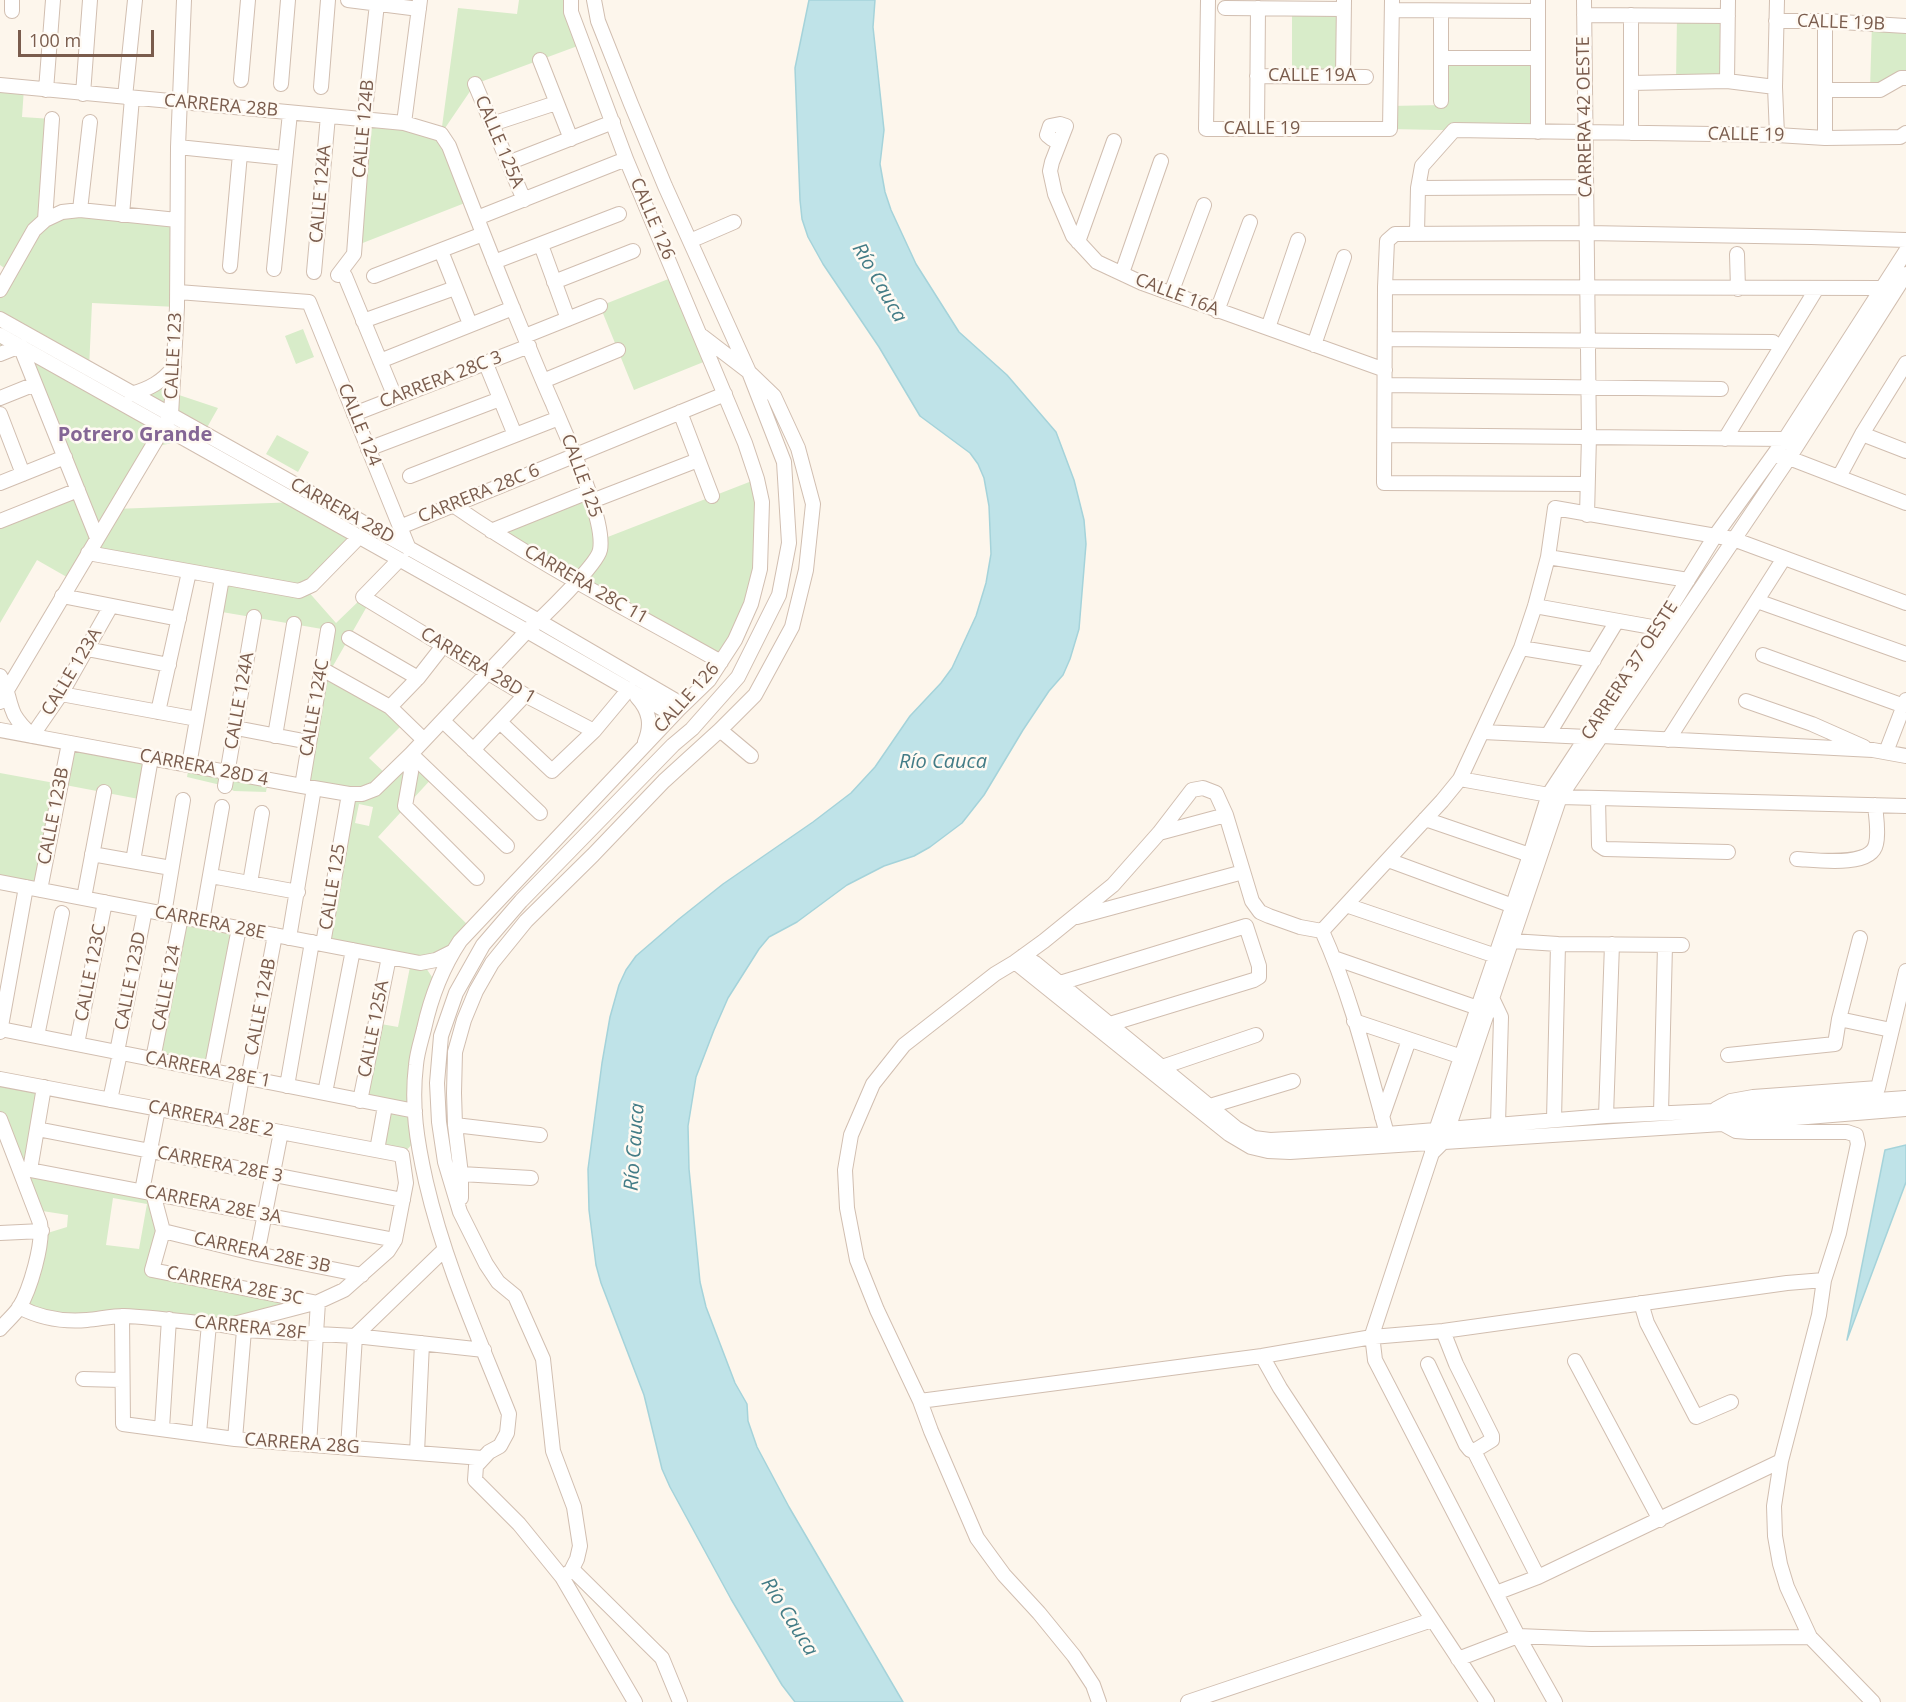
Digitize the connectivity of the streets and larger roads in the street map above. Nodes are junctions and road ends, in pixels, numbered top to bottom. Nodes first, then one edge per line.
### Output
1 (53, 0) edge
2 (90, 0) edge
3 (135, 0) edge
4 (184, 0) edge
5 (248, 0) edge
6 (288, 0) edge
7 (328, 0) edge
8 (348, 0) edge
9 (571, 0) edge
10 (594, 0) edge
11 (1208, 0) edge
12 (1584, 0) edge
13 (1728, 0) edge
14 (1777, 0) edge
15 (377, 4) junction
16 (1344, 4) edge
17 (419, 5) edge
18 (1392, 5) edge
19 (1537, 6) edge
20 (1225, 8) dead end
21 (1258, 8) junction
22 (1441, 11) junction
23 (1584, 15) junction
24 (1631, 15) junction
25 (1728, 16) junction
26 (1776, 21) junction
27 (1825, 21) junction
28 (1906, 26) edge
29 (1441, 58) junction
30 (1537, 58) junction
31 (540, 60) dead end
32 (1257, 76) junction
33 (1343, 77) junction
34 (1366, 77) dead end
35 (1906, 78) edge
36 (241, 80) dead end
37 (1727, 81) junction
38 (1631, 83) junction
39 (281, 84) dead end
40 (475, 84) dead end
41 (0, 85) edge
42 (321, 87) dead end
43 (1775, 87) junction
44 (46, 90) junction
45 (1825, 90) junction
46 (83, 94) junction
47 (129, 98) junction
48 (1441, 101) dead end
49 (180, 103) junction
50 (556, 103) junction
51 (290, 113) junction
52 (328, 116) junction
53 (52, 119) dead end
54 (364, 120) junction
55 (90, 122) dead end
56 (613, 122) junction
57 (404, 123) junction
58 (492, 124) junction
59 (1257, 129) junction
60 (1538, 132) junction
61 (1586, 133) junction
62 (1630, 133) junction
63 (1906, 133) edge
64 (441, 134) joint
65 (1777, 135) junction
66 (1825, 138) junction
67 (570, 139) junction
68 (1114, 141) dead end
69 (1059, 142) dead end
70 (178, 147) junction
71 (240, 154) junction
72 (285, 158) junction
73 (626, 159) junction
74 (1161, 161) dead end
75 (508, 163) junction
76 (1586, 187) junction
77 (1418, 188) junction
78 (524, 200) junction
79 (1204, 205) dead end
80 (80, 210) junction
81 (619, 214) dead end
82 (122, 215) junction
83 (477, 218) junction
84 (45, 220) junction
85 (177, 220) junction
86 (734, 222) dead end
87 (1251, 222) dead end
88 (1417, 233) junction
89 (1587, 233) junction
90 (483, 234) junction
91 (1298, 240) dead end
92 (1906, 240) edge
93 (690, 242) junction
94 (1078, 242) junction
95 (542, 245) junction
96 (441, 250) junction
97 (633, 251) dead end
98 (1906, 251) edge
99 (1737, 255) dead end
100 (1344, 257) dead end
101 (494, 262) junction
102 (230, 266) dead end
103 (5, 268) edge
104 (274, 269) dead end
105 (314, 273) dead end
106 (1122, 273) junction
107 (1906, 274) edge
108 (374, 276) dead end
109 (554, 282) junction
110 (1385, 287) junction
111 (1588, 287) junction
112 (454, 288) junction
113 (1817, 288) junction
114 (1738, 289) junction
115 (0, 290) edge
116 (1894, 291) edge
117 (178, 292) junction
118 (1171, 293) junction
119 (600, 306) dead end
120 (513, 308) junction
121 (1218, 311) junction
122 (0, 319) edge
123 (568, 319) junction
124 (363, 321) junction
125 (470, 324) junction
126 (1268, 328) junction
127 (0, 335) edge
128 (700, 335) junction
129 (1385, 339) junction
130 (1588, 339) junction
131 (527, 341) junction
132 (1773, 342) dead end
133 (1314, 345) junction
134 (20, 346) junction
135 (618, 350) dead end
136 (0, 354) edge
137 (380, 361) junction
138 (1906, 363) edge
139 (486, 364) junction
140 (174, 367) junction
141 (1385, 370) junction
142 (749, 372) junction
143 (543, 381) junction
144 (35, 384) junction
145 (1385, 386) junction
146 (1588, 387) junction
147 (1721, 389) dead end
148 (131, 393) junction
149 (725, 394) junction
150 (774, 396) junction
151 (395, 397) junction
152 (0, 398) edge
153 (500, 399) junction
154 (680, 412) junction
155 (0, 414) edge
156 (354, 414) junction
157 (559, 418) junction
158 (168, 421) junction
159 (769, 424) junction
160 (1862, 434) junction
161 (515, 435) junction
162 (1385, 435) junction
163 (1589, 436) junction
164 (4, 437) edge
165 (1725, 439) junction
166 (1785, 439) junction
167 (368, 449) junction
168 (1906, 451) edge
169 (574, 455) junction
170 (1772, 456) junction
171 (65, 457) junction
172 (1789, 458) junction
173 (698, 460) junction
174 (23, 474) junction
175 (410, 476) dead end
176 (1839, 477) junction
177 (0, 483) edge
178 (1587, 483) junction
179 (78, 490) junction
180 (590, 496) junction
181 (712, 496) dead end
182 (1906, 502) edge
183 (453, 505) junction
184 (1587, 514) junction
185 (0, 521) edge
186 (400, 527) junction
187 (491, 531) junction
188 (1716, 536) junction
189 (359, 537) junction
190 (97, 538) junction
191 (1733, 539) junction
192 (409, 549) junction
193 (88, 553) junction
194 (1548, 557) junction
195 (1784, 558) junction
196 (399, 560) junction
197 (189, 572) junction
198 (222, 578) junction
199 (1688, 580) junction
200 (577, 582) junction
201 (63, 596) junction
202 (1757, 601) junction
203 (1906, 603) edge
204 (111, 606) junction
205 (1535, 606) junction
206 (254, 617) dead end
207 (179, 619) junction
208 (539, 621) junction
209 (1617, 621) junction
210 (294, 624) dead end
211 (1659, 628) junction
212 (328, 630) dead end
213 (527, 631) junction
214 (349, 638) dead end
215 (442, 645) junction
216 (1521, 648) junction
217 (87, 649) junction
218 (1906, 654) edge
219 (1763, 655) dead end
220 (1594, 660) junction
221 (721, 662) junction
222 (169, 665) junction
223 (321, 669) junction
224 (489, 673) junction
225 (418, 678) junction
226 (4, 682) edge
227 (703, 686) junction
228 (629, 689) junction
229 (657, 689) junction
230 (61, 694) junction
231 (525, 695) junction
232 (1746, 701) dead end
233 (0, 702) edge
234 (1905, 703) edge
235 (683, 705) junction
236 (390, 707) junction
237 (158, 712) junction
238 (673, 715) junction
239 (197, 719) junction
240 (442, 721) junction
241 (500, 722) junction
242 (236, 728) junction
243 (0, 730) edge
244 (720, 730) junction
245 (594, 731) junction
246 (1483, 732) junction
247 (275, 735) junction
248 (1548, 735) junction
249 (32, 736) junction
250 (1602, 736) junction
251 (1587, 737) junction
252 (424, 740) junction
253 (1668, 740) junction
254 (309, 742) junction
255 (69, 743) junction
256 (674, 745) junction
257 (643, 747) junction
258 (473, 750) junction
259 (1879, 751) junction
260 (409, 756) junction
261 (751, 756) dead end
262 (1906, 756) edge
263 (151, 758) junction
264 (189, 765) junction
265 (227, 779) junction
266 (1460, 779) junction
267 (664, 781) junction
268 (308, 787) junction
269 (375, 789) joint
270 (104, 792) dead end
271 (349, 794) junction
272 (1554, 796) junction
273 (1598, 798) junction
274 (183, 800) dead end
275 (1875, 805) junction
276 (1906, 806) edge
277 (222, 807) dead end
278 (262, 813) dead end
279 (540, 813) dead end
280 (1226, 815) junction
281 (1425, 819) junction
282 (1160, 833) junction
283 (507, 846) dead end
284 (1728, 852) dead end
285 (92, 854) junction
286 (1530, 855) junction
287 (1797, 859) dead end
288 (1388, 860) junction
289 (133, 861) junction
290 (171, 868) junction
291 (1243, 872) junction
292 (211, 876) junction
293 (477, 878) dead end
294 (0, 882) edge
295 (250, 883) junction
296 (26, 887) junction
297 (40, 890) junction
298 (298, 892) junction
299 (84, 898) junction
300 (105, 902) junction
301 (1346, 905) junction
302 (1513, 906) junction
303 (145, 910) junction
304 (62, 913) dead end
305 (164, 914) junction
306 (181, 917) junction
307 (1072, 918) junction
308 (202, 921) junction
309 (238, 928) junction
310 (1322, 931) junction
311 (275, 935) junction
312 (289, 938) junction
313 (1860, 938) dead end
314 (1512, 941) junction
315 (318, 943) junction
316 (1558, 944) junction
317 (1612, 944) junction
318 (1665, 945) junction
319 (1682, 945) dead end
320 (353, 950) junction
321 (452, 952) junction
322 (1496, 956) junction
323 (388, 957) junction
324 (1334, 958) junction
325 (1019, 959) junction
326 (420, 963) junction
327 (1906, 971) edge
328 (1060, 983) junction
329 (436, 987) junction
330 (1492, 998) junction
331 (1478, 1008) junction
332 (1839, 1019) junction
333 (1354, 1021) junction
334 (1110, 1024) junction
335 (0, 1030) edge
336 (1891, 1030) junction
337 (1256, 1035) dead end
338 (37, 1036) junction
339 (1409, 1040) junction
340 (77, 1044) junction
341 (118, 1052) junction
342 (1728, 1055) dead end
343 (1462, 1057) junction
344 (153, 1059) junction
345 (1162, 1067) junction
346 (211, 1071) junction
347 (245, 1078) junction
348 (0, 1079) edge
349 (1293, 1081) dead end
350 (287, 1086) junction
351 (44, 1087) junction
352 (325, 1093) junction
353 (1906, 1098) edge
354 (110, 1100) junction
355 (360, 1101) junction
356 (385, 1106) junction
357 (1210, 1106) junction
358 (158, 1109) junction
359 (1906, 1109) edge
360 (1714, 1110) junction
361 (415, 1111) junction
362 (1661, 1113) junction
363 (1606, 1116) junction
364 (1382, 1117) junction
365 (0, 1119) edge
366 (1554, 1120) junction
367 (234, 1123) junction
368 (1497, 1124) junction
369 (1722, 1124) junction
370 (455, 1125) junction
371 (37, 1130) junction
372 (281, 1132) junction
373 (1387, 1134) junction
374 (540, 1135) dead end
375 (1438, 1139) junction
376 (416, 1140) junction
377 (377, 1150) junction
378 (150, 1152) junction
379 (402, 1155) junction
380 (26, 1172) junction
381 (461, 1174) junction
382 (273, 1176) junction
383 (531, 1178) dead end
384 (148, 1192) junction
385 (403, 1200) junction
386 (460, 1212) junction
387 (265, 1215) junction
388 (42, 1231) junction
389 (163, 1231) junction
390 (0, 1233) edge
391 (395, 1240) junction
392 (444, 1250) junction
393 (257, 1254) junction
394 (362, 1275) junction
395 (1824, 1280) junction
396 (318, 1302) junction
397 (1641, 1303) junction
398 (19, 1307) junction
399 (122, 1316) junction
400 (169, 1319) junction
401 (209, 1324) junction
402 (230, 1325) junction
403 (0, 1329) edge
404 (244, 1330) junction
405 (1443, 1331) junction
406 (317, 1334) junction
407 (355, 1336) junction
408 (1372, 1337) junction
409 (422, 1343) junction
410 (484, 1350) junction
411 (1262, 1356) junction
412 (1575, 1360) dead end
413 (1428, 1365) dead end
414 (1461, 1374) junction
415 (83, 1379) dead end
416 (121, 1380) junction
417 (1438, 1385) junction
418 (920, 1401) junction
419 (1731, 1402) dead end
420 (162, 1428) junction
421 (199, 1433) junction
422 (235, 1439) junction
423 (309, 1445) junction
424 (348, 1448) junction
425 (1474, 1451) junction
426 (417, 1453) junction
427 (482, 1458) junction
428 (1781, 1461) junction
429 (1660, 1520) junction
430 (567, 1574) junction
431 (1538, 1578) junction
432 (1496, 1593) junction
433 (1432, 1620) junction
434 (1518, 1636) junction
435 (1810, 1637) junction
436 (1458, 1659) junction
437 (635, 1702) edge
438 (680, 1702) edge
439 (1099, 1702) edge
440 (1188, 1702) edge
441 (1487, 1702) edge
442 (1555, 1702) edge
443 (1873, 1702) edge

1 - 44 street
2 - 46 street
3 - 47 street
4 - 49 street, CALLE 123
5 - 36 street
6 - 39 street
7 - 42 street
8 - 15 street
9 - 56 street, CALLE 126
10 - 93 street
11 - 59 street, CALLE 19
12 - 23 street, CARRERA 42 OESTE
13 - 25 street
14 - 26 street
15 - 17 street
15 - 54 street, CALLE 124B
16 - 21 street
16 - 33 street
17 - 57 street
18 - 22 street
18 - 59 street, CALLE 19
19 - 22 street
19 - 30 street
20 - 21 street
21 - 32 street
22 - 29 street
23 - 24 street
23 - 61 street, CARRERA 42 OESTE
24 - 25 street
24 - 38 street
25 - 37 street
26 - 27 street, CALLE 19B
26 - 43 street
27 - 28 street, CALLE 19B
27 - 45 street
29 - 30 street
29 - 48 street
30 - 60 street
31 - 50 street
32 - 33 street, CALLE 19A
32 - 59 street
33 - 34 street, CALLE 19A
35 - 45 street
37 - 38 street
37 - 43 street
38 - 62 street
40 - 58 street, CALLE 125A
41 - 44 street, CARRERA 28B
43 - 65 street
44 - 46 street, CARRERA 28B
45 - 66 street
46 - 47 street, CARRERA 28B
47 - 49 street, CARRERA 28B
47 - 82 street
49 - 51 street, CARRERA 28B
49 - 70 street, CALLE 123
50 - 58 street
50 - 67 street
51 - 52 street, CARRERA 28B
51 - 72 street
52 - 54 street, CARRERA 28B
52 - 105 street, CALLE 124A
53 - 84 street
54 - 57 street, CARRERA 28B
54 - 124 street, CALLE 124B
55 - 80 street
56 - 67 street
56 - 73 street, CALLE 126
57 - 64 street, CARRERA 28B
58 - 75 street, CALLE 125A
60 - 61 street, CALLE 19
60 - 77 street, CALLE 19
61 - 62 street, CALLE 19
61 - 76 street, CARRERA 42 OESTE
62 - 65 street, CALLE 19
63 - 66 street, CALLE 19
64 - 83 street, CALLE 125
65 - 66 street, CALLE 19
67 - 75 street
68 - 94 street
69 - 94 street, CALLE 16A
70 - 71 street
70 - 85 street, CALLE 123
71 - 72 street
71 - 102 street
72 - 104 street
73 - 78 street
73 - 128 street, CALLE 126
74 - 106 street
75 - 78 street, CALLE 125A
76 - 77 street
76 - 89 street, CARRERA 42 OESTE
77 - 88 street, CALLE 19
78 - 83 street
79 - 118 street
80 - 82 street
80 - 84 street
81 - 95 street
82 - 85 street
83 - 90 street, CALLE 125
84 - 103 street
85 - 117 street, CALLE 123
86 - 93 street
87 - 121 street
88 - 89 street
88 - 110 street
89 - 92 street
89 - 111 street, CARRERA 42 OESTE
90 - 96 street
90 - 101 street, CALLE 125
91 - 126 street
93 - 142 street
94 - 106 street, CALLE 16A
95 - 101 street
95 - 109 street
96 - 108 street
96 - 112 street
97 - 109 street
98 - 116 street, CARRERA 37 OESTE
99 - 114 street
100 - 133 street
101 - 120 street, CALLE 125
103 - 115 street
106 - 118 street, CALLE 16A
107 - 116 street, CARRERA 37 OESTE
109 - 123 street
110 - 111 street
110 - 129 street
111 - 114 street
111 - 130 street, CARRERA 42 OESTE
112 - 124 street
112 - 125 street
113 - 114 street
113 - 116 street
113 - 165 street
116 - 166 street, CARRERA 37 OESTE
116 - 172 street, CARRERA 37 OESTE
117 - 140 street, CALLE 123
117 - 156 street, CALLE 124
118 - 121 street, CALLE 16A
119 - 123 street, CARRERA 28C 3
120 - 125 street
120 - 131 street, CALLE 125
121 - 126 street, CALLE 16A
122 - 148 street, CARRERA 28D
123 - 131 street, CARRERA 28C 3
124 - 137 street
125 - 137 street
126 - 133 street, CALLE 16A
127 - 134 street, CARRERA 28D
128 - 142 street
128 - 149 street, CALLE 126
129 - 130 street
129 - 141 street
130 - 132 street
130 - 146 street, CARRERA 42 OESTE
131 - 139 street, CARRERA 28C 3
131 - 143 street, CALLE 125
133 - 141 street, CALLE 16A
134 - 136 street
134 - 144 street
134 - 158 street, CARRERA 28D
135 - 143 street
137 - 151 street
138 - 160 street
139 - 151 street, CARRERA 28C 3
139 - 153 street
140 - 148 street
140 - 158 street, CALLE 123
141 - 145 street
142 - 150 street
142 - 159 street
143 - 157 street, CALLE 125
144 - 152 street
144 - 171 street
145 - 146 street
145 - 162 street
146 - 147 street
146 - 163 street, CARRERA 42 OESTE
148 - 158 street, CARRERA 28D
149 - 154 street, CARRERA 28C 6
149 - 221 street, CALLE 126
150 - 159 street
150 - 244 street
151 - 156 street, CARRERA 28C 3
153 - 161 street
153 - 167 street
154 - 169 street, CARRERA 28C 6
154 - 173 street
155 - 164 street
156 - 167 street, CALLE 124
157 - 161 street
157 - 169 street, CALLE 125
158 - 189 street, CARRERA 28D
158 - 190 street, CALLE 123
158 - 192 street, CARRERA 28D
159 - 256 street
160 - 168 street
160 - 176 street
161 - 175 street
162 - 163 street
162 - 178 street
163 - 165 street
163 - 178 street, CARRERA 42 OESTE
164 - 174 street
165 - 166 street
166 - 170 street, CARRERA 37 OESTE
167 - 186 street, CALLE 124
169 - 180 street, CALLE 125
169 - 183 street, CARRERA 28C 6
170 - 172 street
170 - 188 street, CARRERA 37 OESTE
171 - 174 street
171 - 179 street
172 - 176 street
172 - 191 street, CARRERA 37 OESTE
173 - 180 street
173 - 181 street
174 - 177 street
176 - 182 street
178 - 184 street, CARRERA 42 OESTE
179 - 185 street
179 - 190 street
180 - 187 street
180 - 200 street, CALLE 125
183 - 186 street, CARRERA 28C 6
183 - 187 street, CARRERA 28C 11
184 - 188 street
184 - 194 street
186 - 192 street, CALLE 124
187 - 200 street, CARRERA 28C 11
188 - 191 street
188 - 199 street, CARRERA 37 OESTE
189 - 196 street, CARRERA 28D
189 - 198 street
190 - 193 street, CALLE 123
191 - 195 street
191 - 250 street, CARRERA 37 OESTE
192 - 208 street, CARRERA 28D
193 - 197 street
193 - 201 street, CALLE 123
194 - 199 street
194 - 205 street
195 - 202 street
195 - 203 street
196 - 213 street, CARRERA 28D
196 - 215 street, CARRERA 28D 1
197 - 198 street
197 - 207 street
198 - 239 street
199 - 211 street, CARRERA 37 OESTE
200 - 208 street, CALLE 125
200 - 221 street, CARRERA 28C 11
201 - 204 street
201 - 226 street, CALLE 123
202 - 218 street
202 - 253 street
204 - 207 street
204 - 217 street, CALLE 123A
205 - 209 street
205 - 216 street
206 - 242 street, CALLE 124A
207 - 222 street
208 - 213 street, CALLE 125
208 - 229 street, CARRERA 28D
209 - 211 street
209 - 220 street
210 - 247 street
211 - 251 street, CARRERA 37 OESTE
212 - 223 street, CALLE 124C
213 - 224 street, CALLE 125
213 - 228 street, CARRERA 28D
214 - 225 street
215 - 224 street, CARRERA 28D 1
215 - 225 street
216 - 220 street
216 - 246 street
217 - 222 street
217 - 230 street, CALLE 123A
219 - 234 street
220 - 248 street
221 - 227 street, CALLE 126
222 - 237 street
223 - 236 street
223 - 254 street, CALLE 124C
224 - 231 street, CARRERA 28D 1
224 - 240 street, CALLE 125
225 - 236 street
226 - 233 street, CALLE 123
226 - 249 street
227 - 229 street
227 - 235 street, CALLE 126
228 - 238 street, CARRERA 28D
228 - 245 street
228 - 257 street
229 - 235 street, CARRERA 28D
230 - 237 street
230 - 249 street, CALLE 123A
231 - 241 street
231 - 245 street, CARRERA 28D 1
232 - 259 street
234 - 259 street
235 - 238 street, CALLE 126
235 - 256 street
236 - 252 street
237 - 239 street
238 - 257 street, CALLE 126
239 - 264 street
240 - 252 street, CALLE 125
240 - 258 street
241 - 245 street
241 - 258 street
242 - 247 street
242 - 265 street, CALLE 124A
243 - 249 street, CARRERA 28D 4
244 - 261 street
244 - 267 street
246 - 248 street
246 - 266 street
247 - 254 street
248 - 251 street
249 - 255 street, CARRERA 28D 4
250 - 251 street
250 - 253 street
250 - 272 street, CARRERA 37 OESTE
251 - 272 street, CARRERA 37 OESTE
252 - 260 street, CALLE 125
253 - 259 street
254 - 268 street, CALLE 124C
255 - 263 street, CARRERA 28D 4
255 - 297 street, CALLE 123B
256 - 267 street
256 - 386 street
257 - 321 street, CALLE 126
258 - 279 street
259 - 262 street
260 - 269 street, CALLE 125
260 - 283 street
260 - 293 street
263 - 264 street, CARRERA 28D 4
263 - 289 street
264 - 265 street, CARRERA 28D 4
265 - 268 street, CARRERA 28D 4
266 - 272 street
266 - 281 street
267 - 370 street
268 - 271 street, CARRERA 28D 4
268 - 298 street, CALLE 124C
269 - 271 street, CARRERA 28D 4
270 - 285 street, CALLE 123C
271 - 315 street, CALLE 125
272 - 273 street
272 - 286 street, CARRERA 37 OESTE
272 - 314 street, CARRERA 37 OESTE
273 - 275 street
273 - 284 street
274 - 290 street
275 - 276 street
275 - 287 street
277 - 292 street
278 - 295 street
280 - 282 street
280 - 282 street
280 - 291 street
281 - 286 street
281 - 288 street
282 - 307 street
285 - 289 street
285 - 299 street, CALLE 123C
286 - 302 street, CARRERA 37 OESTE
288 - 301 street
288 - 302 street
289 - 290 street
290 - 305 street
291 - 307 street
291 - 310 street
292 - 295 street
292 - 308 street
294 - 296 street, CARRERA 28E
295 - 298 street
296 - 297 street, CARRERA 28E
296 - 335 street
297 - 299 street, CARRERA 28E
298 - 312 street, CALLE 124C
299 - 300 street, CARRERA 28E
300 - 303 street, CARRERA 28E
300 - 340 street, CALLE 123C
301 - 310 street
301 - 322 street
302 - 322 street, CARRERA 37 OESTE
303 - 305 street, CARRERA 28E
303 - 341 street, CALLE 123D
304 - 338 street
305 - 306 street, CARRERA 28E
306 - 308 street, CARRERA 28E
306 - 344 street, CALLE 124
307 - 325 street
308 - 309 street, CARRERA 28E
309 - 311 street, CARRERA 28E
309 - 346 street
310 - 324 street
311 - 312 street, CARRERA 28E
311 - 347 street, CALLE 124B
312 - 315 street, CARRERA 28E
313 - 332 street
314 - 316 street
314 - 330 street, CARRERA 37 OESTE
315 - 320 street, CARRERA 28E
315 - 350 street
316 - 317 street
316 - 366 street
317 - 318 street
317 - 363 street
318 - 319 street
318 - 362 street
320 - 323 street, CARRERA 28E
320 - 352 street, CALLE 125
321 - 326 street, CARRERA 28E
321 - 329 street, CALLE 126
322 - 331 street, CARRERA 37 OESTE
323 - 326 street, CARRERA 28E
323 - 355 street, CALLE 125A
324 - 331 street
324 - 333 street
325 - 328 street
325 - 375 street
325 - 418 street
326 - 329 street
327 - 336 street
328 - 334 street
328 - 334 street
329 - 361 street, CALLE 126
330 - 368 street
330 - 375 street, CARRERA 37 OESTE
331 - 343 street, CARRERA 37 OESTE
332 - 336 street
332 - 342 street
333 - 339 street
333 - 364 street
334 - 345 street
335 - 338 street, CARRERA 28E 1
336 - 360 street
337 - 345 street
338 - 340 street, CARRERA 28E 1
339 - 343 street
339 - 364 street
340 - 341 street, CARRERA 28E 1
341 - 344 street, CARRERA 28E 1
341 - 354 street, CALLE 123D
343 - 375 street, CARRERA 37 OESTE
344 - 346 street, CARRERA 28E 1
345 - 357 street
346 - 347 street, CARRERA 28E 1
347 - 350 street, CARRERA 28E 1
347 - 367 street, CALLE 124B
348 - 351 street, CARRERA 28E 2
349 - 357 street
350 - 352 street, CARRERA 28E 1
351 - 354 street, CARRERA 28E 2
351 - 371 street
352 - 355 street, CARRERA 28E 1
353 - 360 street
354 - 358 street, CARRERA 28E 2
355 - 356 street, CARRERA 28E 1
356 - 361 street, CARRERA 28E 1
356 - 377 street
357 - 373 street
358 - 367 street, CARRERA 28E 2
358 - 378 street
359 - 369 street
360 - 362 street
361 - 376 street, CALLE 126
362 - 363 street
363 - 366 street
364 - 373 street
365 - 380 street
366 - 368 street
367 - 372 street, CARRERA 28E 2
368 - 375 street
369 - 375 street
369 - 395 street
370 - 374 street
370 - 381 street
371 - 378 street, CARRERA 28E 3
371 - 380 street
372 - 377 street, CARRERA 28E 2
372 - 382 street
373 - 375 street
375 - 408 street
376 - 379 street
376 - 392 street, CALLE 126
377 - 379 street, CARRERA 28E 2
378 - 382 street, CARRERA 28E 3
378 - 384 street
379 - 385 street
380 - 384 street, CARRERA 28E 3A
380 - 388 street
381 - 383 street
381 - 386 street
382 - 385 street, CARRERA 28E 3
382 - 387 street
384 - 387 street, CARRERA 28E 3A
384 - 389 street
385 - 391 street
386 - 430 street
387 - 391 street, CARRERA 28E 3A
387 - 393 street
388 - 390 street
388 - 398 street
389 - 393 street, CARRERA 28E 3B
389 - 396 street, CARRERA 28E 3C
391 - 394 street
392 - 407 street
392 - 410 street, CALLE 126
393 - 394 street, CARRERA 28E 3B
394 - 396 street
395 - 397 street
395 - 428 street
396 - 402 street
396 - 406 street
397 - 405 street
397 - 419 street
398 - 399 street, CARRERA 28F
398 - 403 street
399 - 400 street, CARRERA 28F
399 - 416 street
400 - 401 street, CARRERA 28F
400 - 420 street
401 - 402 street, CARRERA 28F
401 - 421 street
402 - 404 street, CARRERA 28F
404 - 406 street, CARRERA 28F
404 - 422 street
405 - 408 street
405 - 414 street
406 - 407 street, CARRERA 28F
406 - 423 street
407 - 409 street, CARRERA 28F
407 - 424 street
408 - 411 street
408 - 432 street
409 - 410 street, CARRERA 28F
409 - 426 street
410 - 427 street, CALLE 126
411 - 418 street
411 - 433 street
412 - 429 street
413 - 417 street
414 - 417 street
414 - 425 street
415 - 416 street
416 - 420 street, CARRERA 28G
417 - 425 street
418 - 439 street
420 - 421 street, CARRERA 28G
421 - 422 street, CARRERA 28G
422 - 423 street, CARRERA 28G
423 - 424 street, CARRERA 28G
424 - 426 street, CARRERA 28G
425 - 431 street
426 - 427 street, CARRERA 28G
427 - 430 street
428 - 429 street
428 - 435 street
429 - 431 street
430 - 437 street
430 - 438 street
431 - 432 street
432 - 434 street
433 - 436 street
433 - 440 street
434 - 435 street
434 - 436 street
434 - 442 street
435 - 443 street
436 - 441 street

